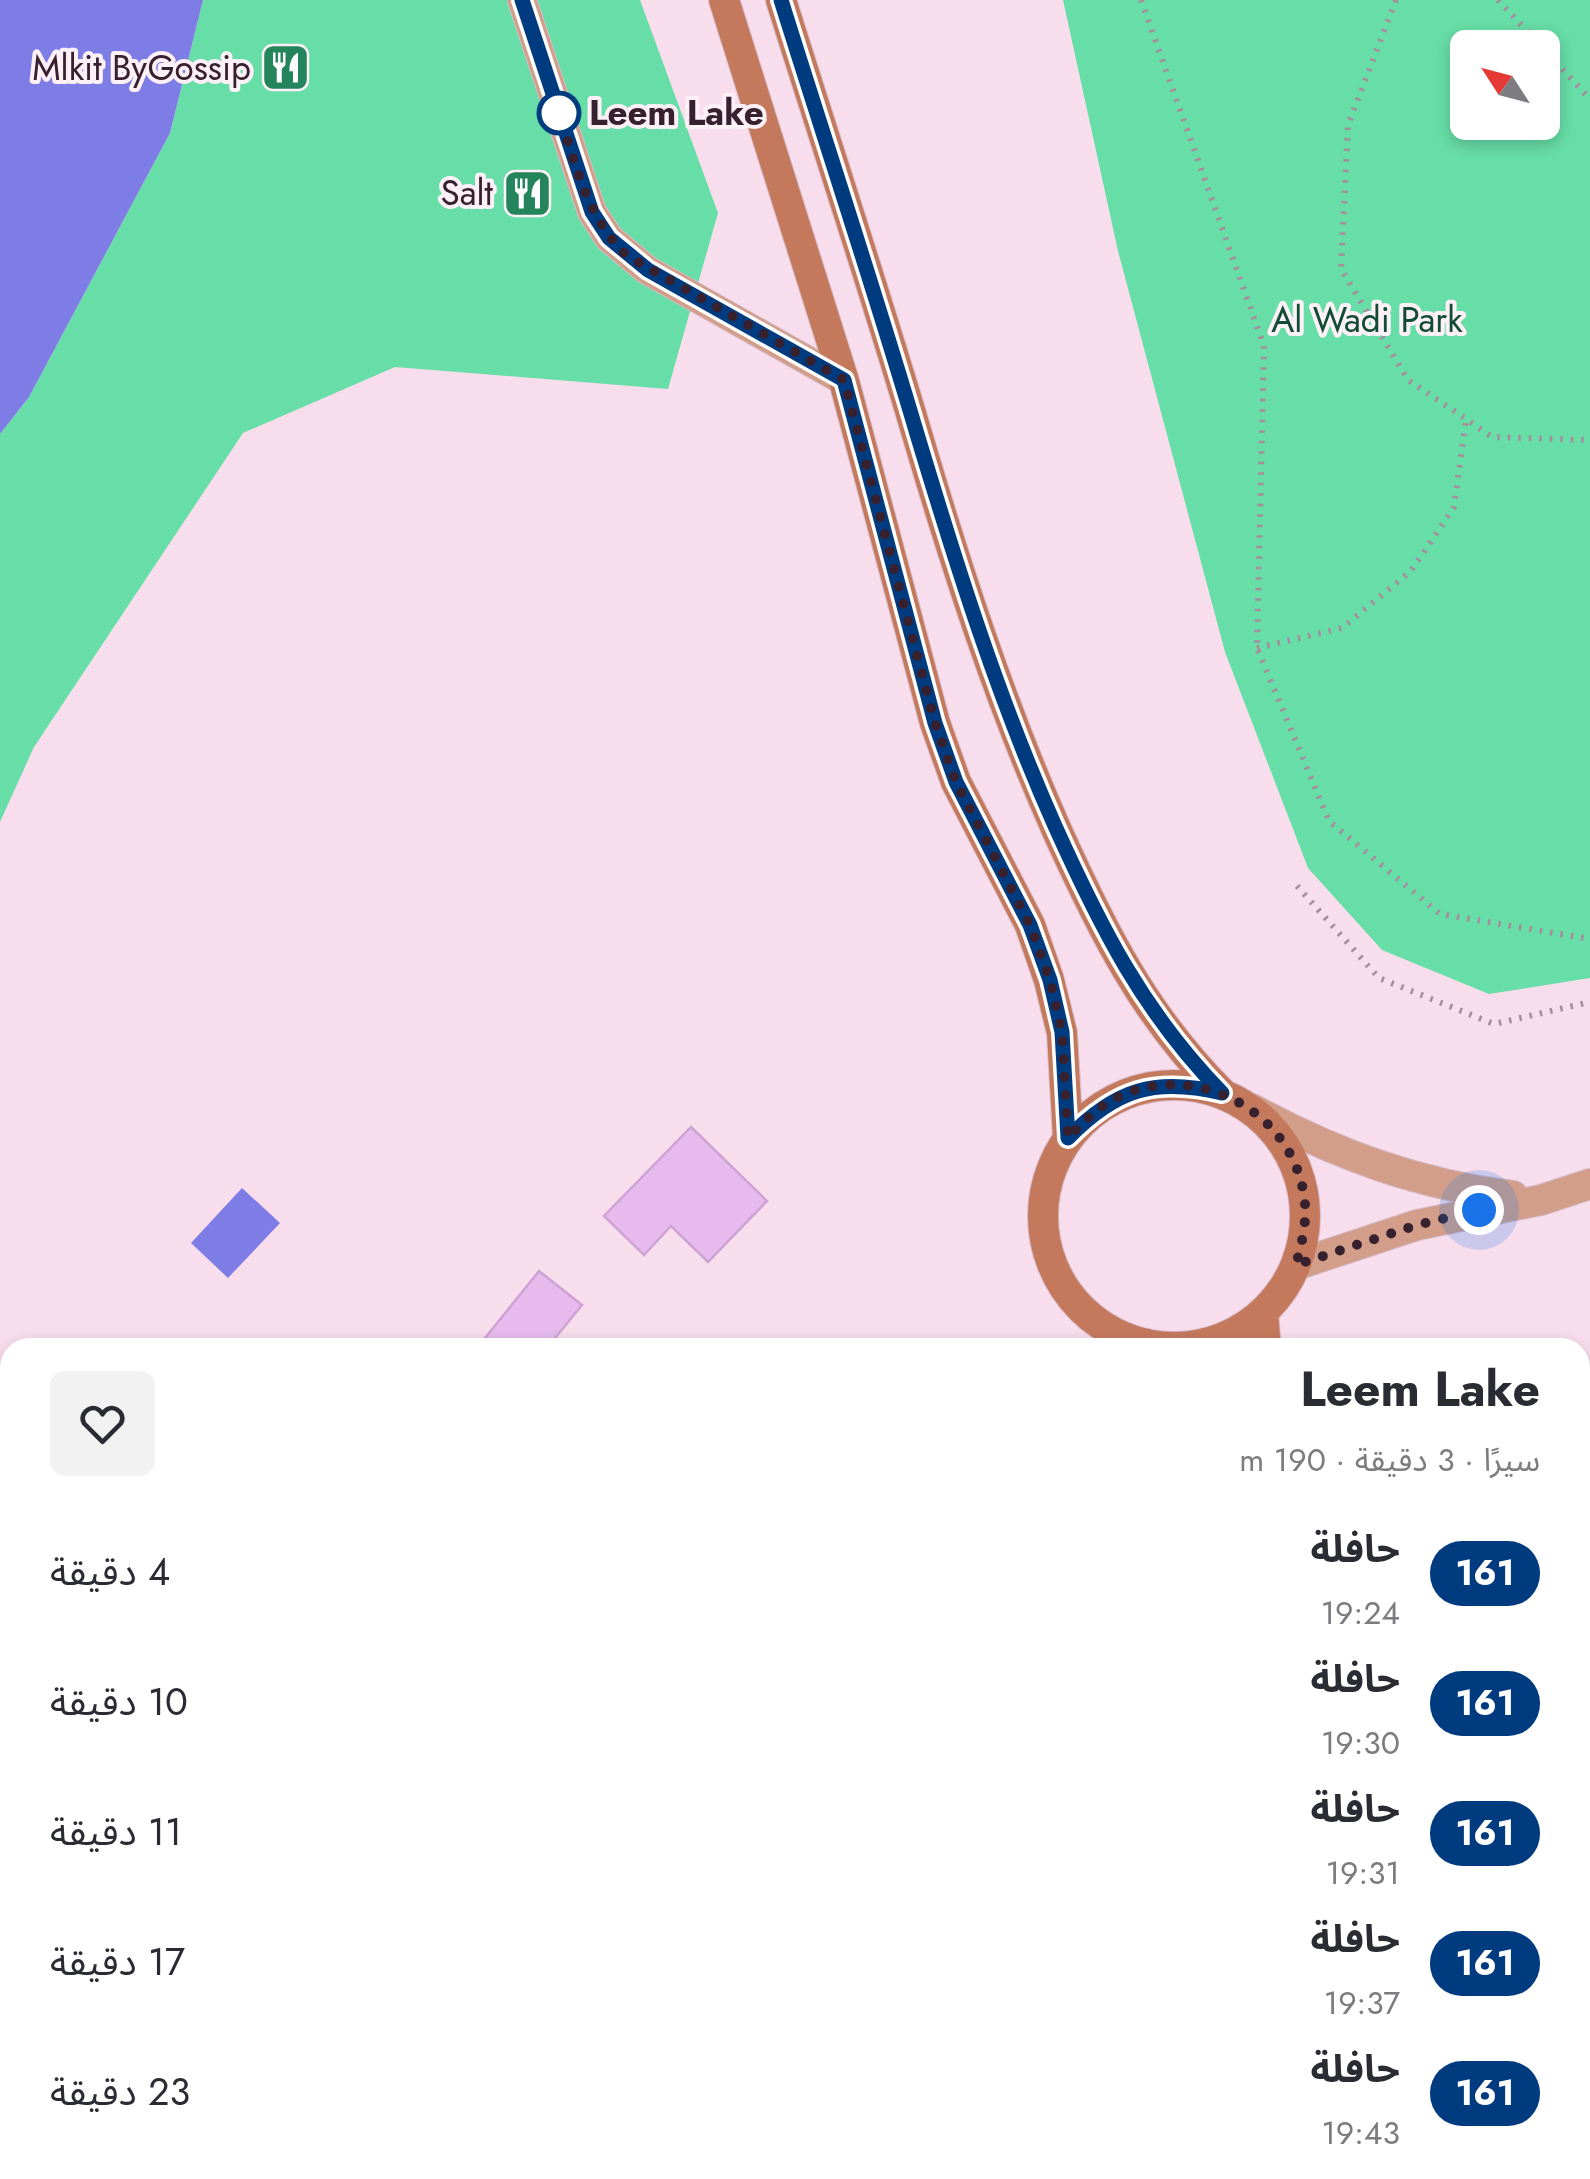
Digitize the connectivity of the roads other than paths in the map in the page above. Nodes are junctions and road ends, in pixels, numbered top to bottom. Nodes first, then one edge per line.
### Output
1 (522, 0) edge
2 (724, 0) edge
3 (781, 0) edge
4 (844, 380) junction
5 (1222, 1093) junction
6 (1252, 1109) junction
7 (1068, 1138) junction
8 (1590, 1184) edge
9 (1541, 1200) junction
10 (1296, 1265) junction
11 (1262, 1313) junction
12 (1120, 1338) edge
13 (1216, 1338) edge
14 (1265, 1338) edge

1 - 4 lane
2 - 4 main road
3 - 5 main road
4 - 7 main road
5 - 6 main road
5 - 7 main road
6 - 9 street
6 - 10 main road
7 - 12 main road
8 - 9 street
9 - 10 street
10 - 11 main road
11 - 13 main road
11 - 14 main road

